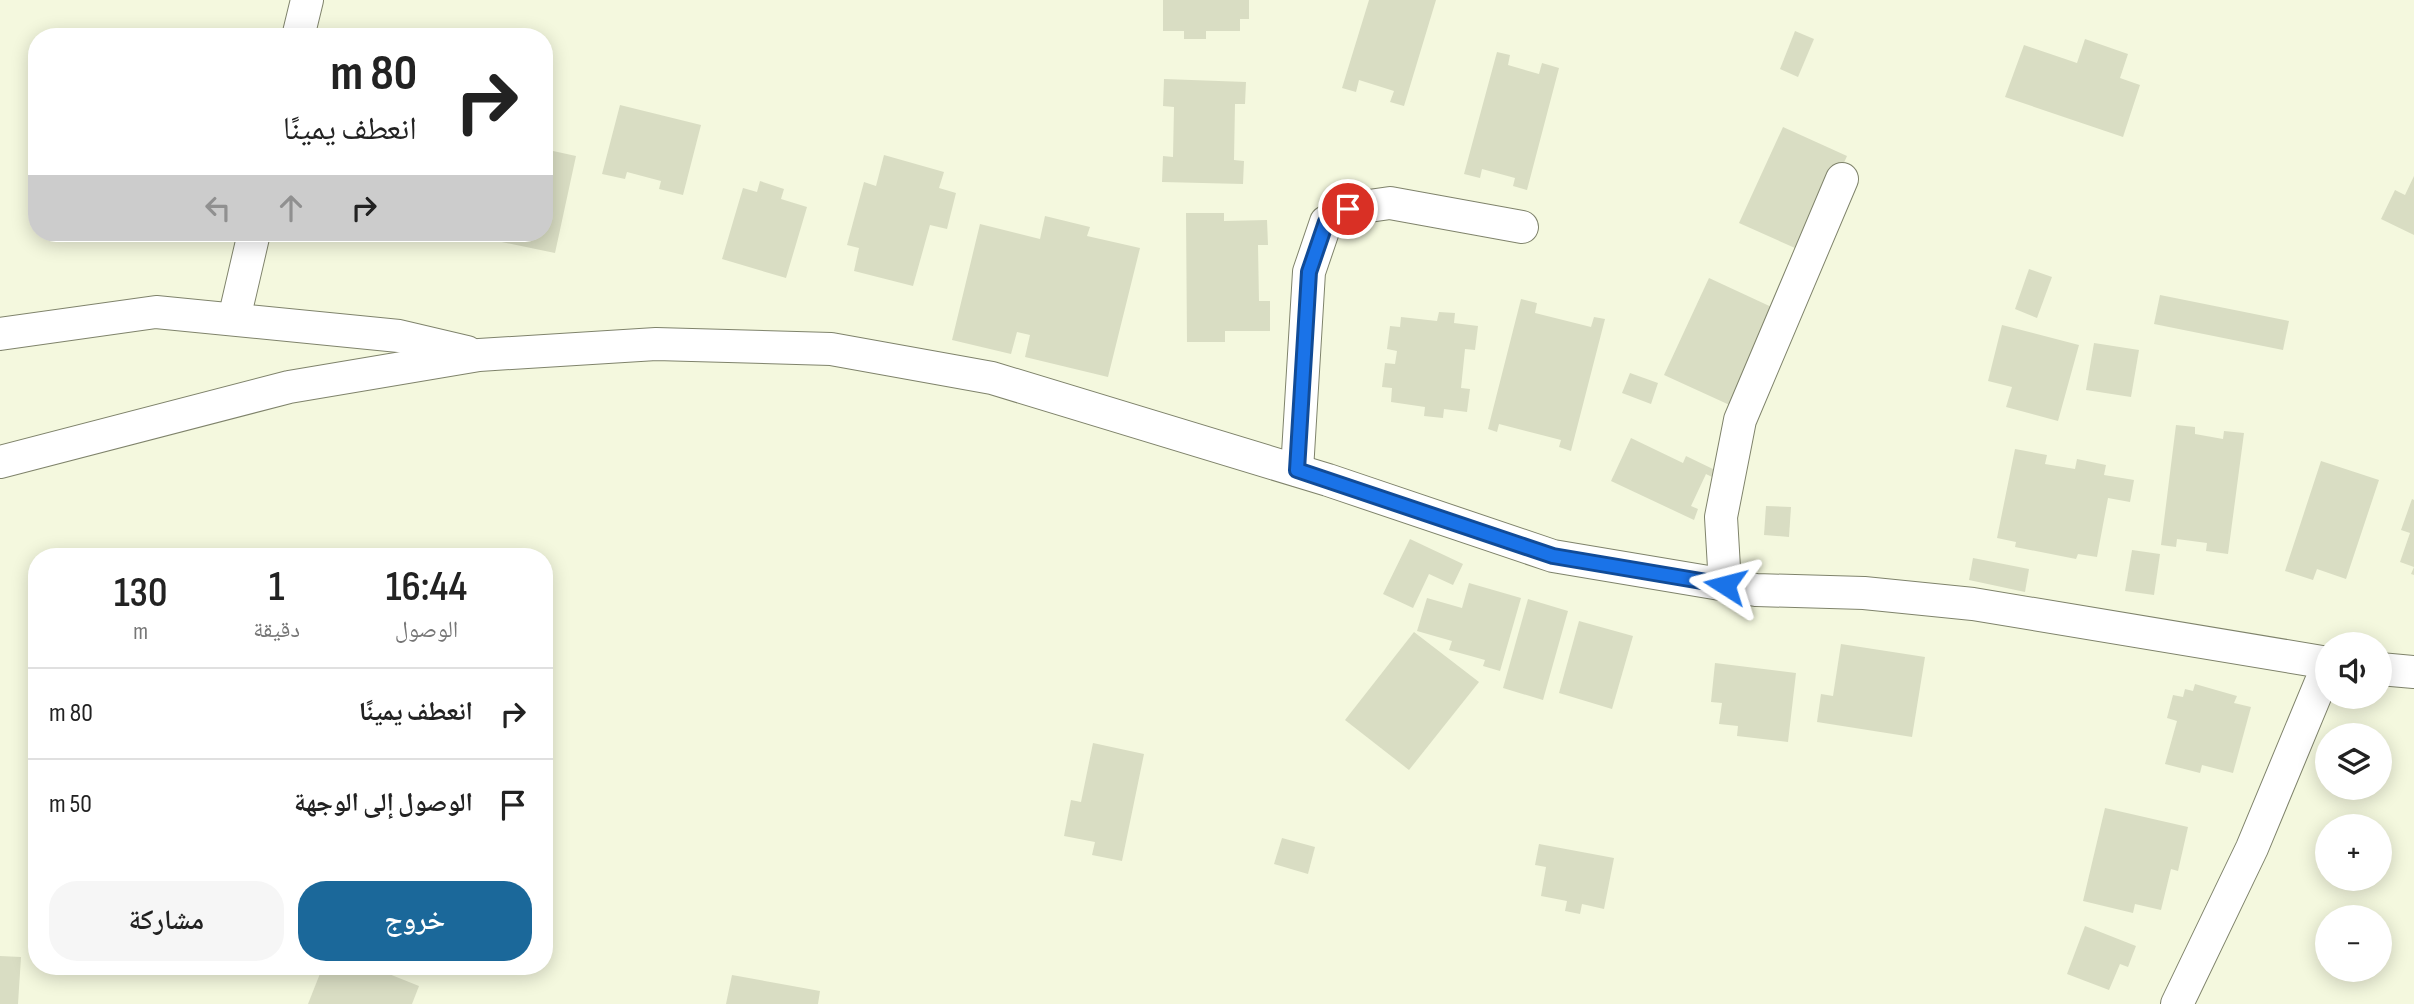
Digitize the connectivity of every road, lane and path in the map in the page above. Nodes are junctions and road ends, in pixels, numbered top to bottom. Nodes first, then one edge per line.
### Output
1 (307, 0) edge
2 (300, 28) edge
3 (1842, 179) dead end
4 (1522, 227) dead end
5 (252, 242) edge
6 (234, 319) junction
7 (0, 334) edge
8 (479, 355) junction
9 (0, 461) edge
10 (1297, 470) junction
11 (1725, 585) junction
12 (2315, 662) edge
13 (2392, 669) edge
14 (2414, 672) edge
15 (2315, 695) edge
16 (2176, 1004) edge

1 - 2 street
3 - 11 street
4 - 10 street
5 - 6 street
6 - 7 street
6 - 8 street
8 - 9 street
8 - 10 street
10 - 11 street
11 - 12 street
13 - 14 street
15 - 16 street

